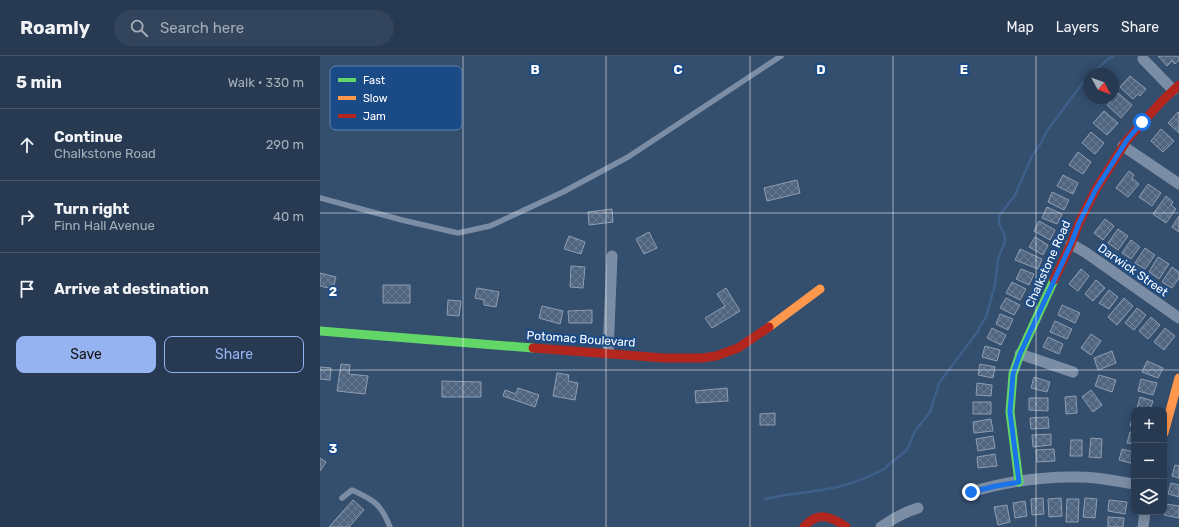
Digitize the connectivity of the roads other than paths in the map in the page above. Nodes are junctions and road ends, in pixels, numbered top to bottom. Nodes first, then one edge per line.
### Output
1 (781, 56) edge
2 (1143, 59) dead end
3 (1176, 88) edge
4 (1124, 146) junction
5 (1179, 184) edge
6 (320, 198) edge
7 (1071, 244) junction
8 (612, 256) dead end
9 (820, 289) dead end
10 (1179, 318) edge
11 (320, 331) edge
12 (608, 353) junction
13 (1020, 354) junction
14 (1073, 372) dead end
15 (1179, 378) edge
16 (1167, 422) edge
17 (1019, 482) junction
18 (1131, 484) edge
19 (970, 492) dead end
20 (342, 498) dead end
21 (918, 508) dead end
22 (1145, 515) edge
23 (390, 527) edge
24 (804, 527) edge
25 (846, 527) edge
26 (881, 527) edge
27 (1143, 527) edge

1 - 6 lane
2 - 3 street
3 - 4 street, Chalkstone Road
4 - 5 street
4 - 7 street, Chalkstone Road
7 - 10 street, Darwick Street
7 - 13 street, Chalkstone Road
8 - 12 street
9 - 12 street, Potomac Boulevard
11 - 12 street, Potomac Boulevard
13 - 14 street
13 - 17 street, Chalkstone Road
15 - 16 street
17 - 18 street
17 - 19 street
20 - 23 lane
21 - 26 street
22 - 27 street
24 - 25 street

